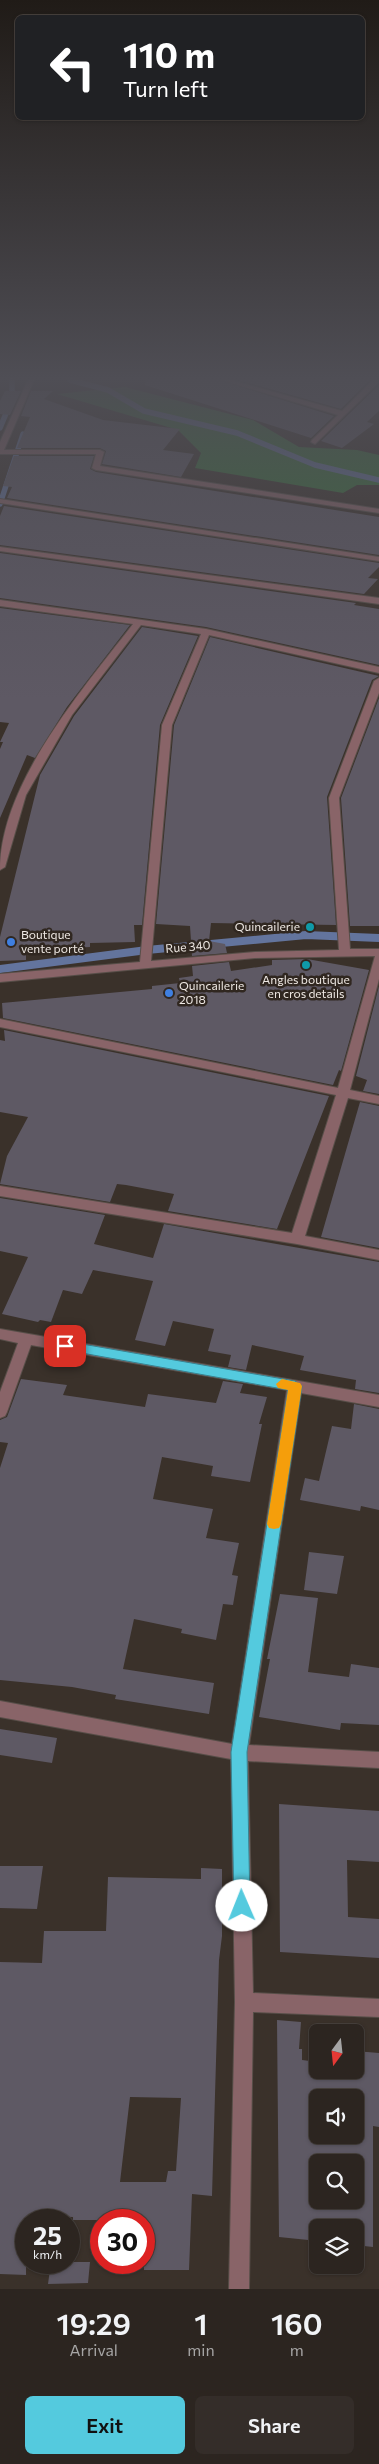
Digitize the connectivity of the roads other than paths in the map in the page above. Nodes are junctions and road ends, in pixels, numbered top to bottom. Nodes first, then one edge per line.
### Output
1 (217, 487) edge
2 (0, 501) edge
3 (379, 512) edge
4 (0, 549) edge
5 (379, 559) edge
6 (378, 599) edge
7 (0, 602) edge
8 (139, 622) junction
9 (206, 632) junction
10 (379, 670) edge
11 (379, 681) edge
12 (0, 867) edge
13 (345, 952) junction
14 (379, 952) edge
15 (379, 958) edge
16 (145, 965) junction
17 (0, 978) edge
18 (0, 1023) edge
19 (343, 1093) junction
20 (379, 1100) edge
21 (0, 1191) edge
22 (297, 1239) junction
23 (379, 1255) edge
24 (0, 1334) edge
25 (26, 1339) junction
26 (295, 1386) junction
27 (379, 1402) edge
28 (0, 1412) edge
29 (0, 1708) edge
30 (239, 1752) junction
31 (379, 1760) edge
32 (244, 2002) junction
33 (379, 2008) edge
34 (239, 2289) edge

1 - 3 street
2 - 5 street
4 - 6 street
7 - 8 street
8 - 9 street
8 - 12 street
9 - 10 street
9 - 16 street
11 - 13 street
13 - 14 street, Rue 340
13 - 16 street, Rue 340
15 - 19 street
16 - 17 street, Rue 340
18 - 19 street
19 - 20 street
19 - 22 street
21 - 22 street
22 - 23 street
24 - 25 street
25 - 26 street
25 - 28 street
26 - 27 street
26 - 30 street
29 - 30 street
30 - 31 street
30 - 32 street
32 - 33 street
32 - 34 street

